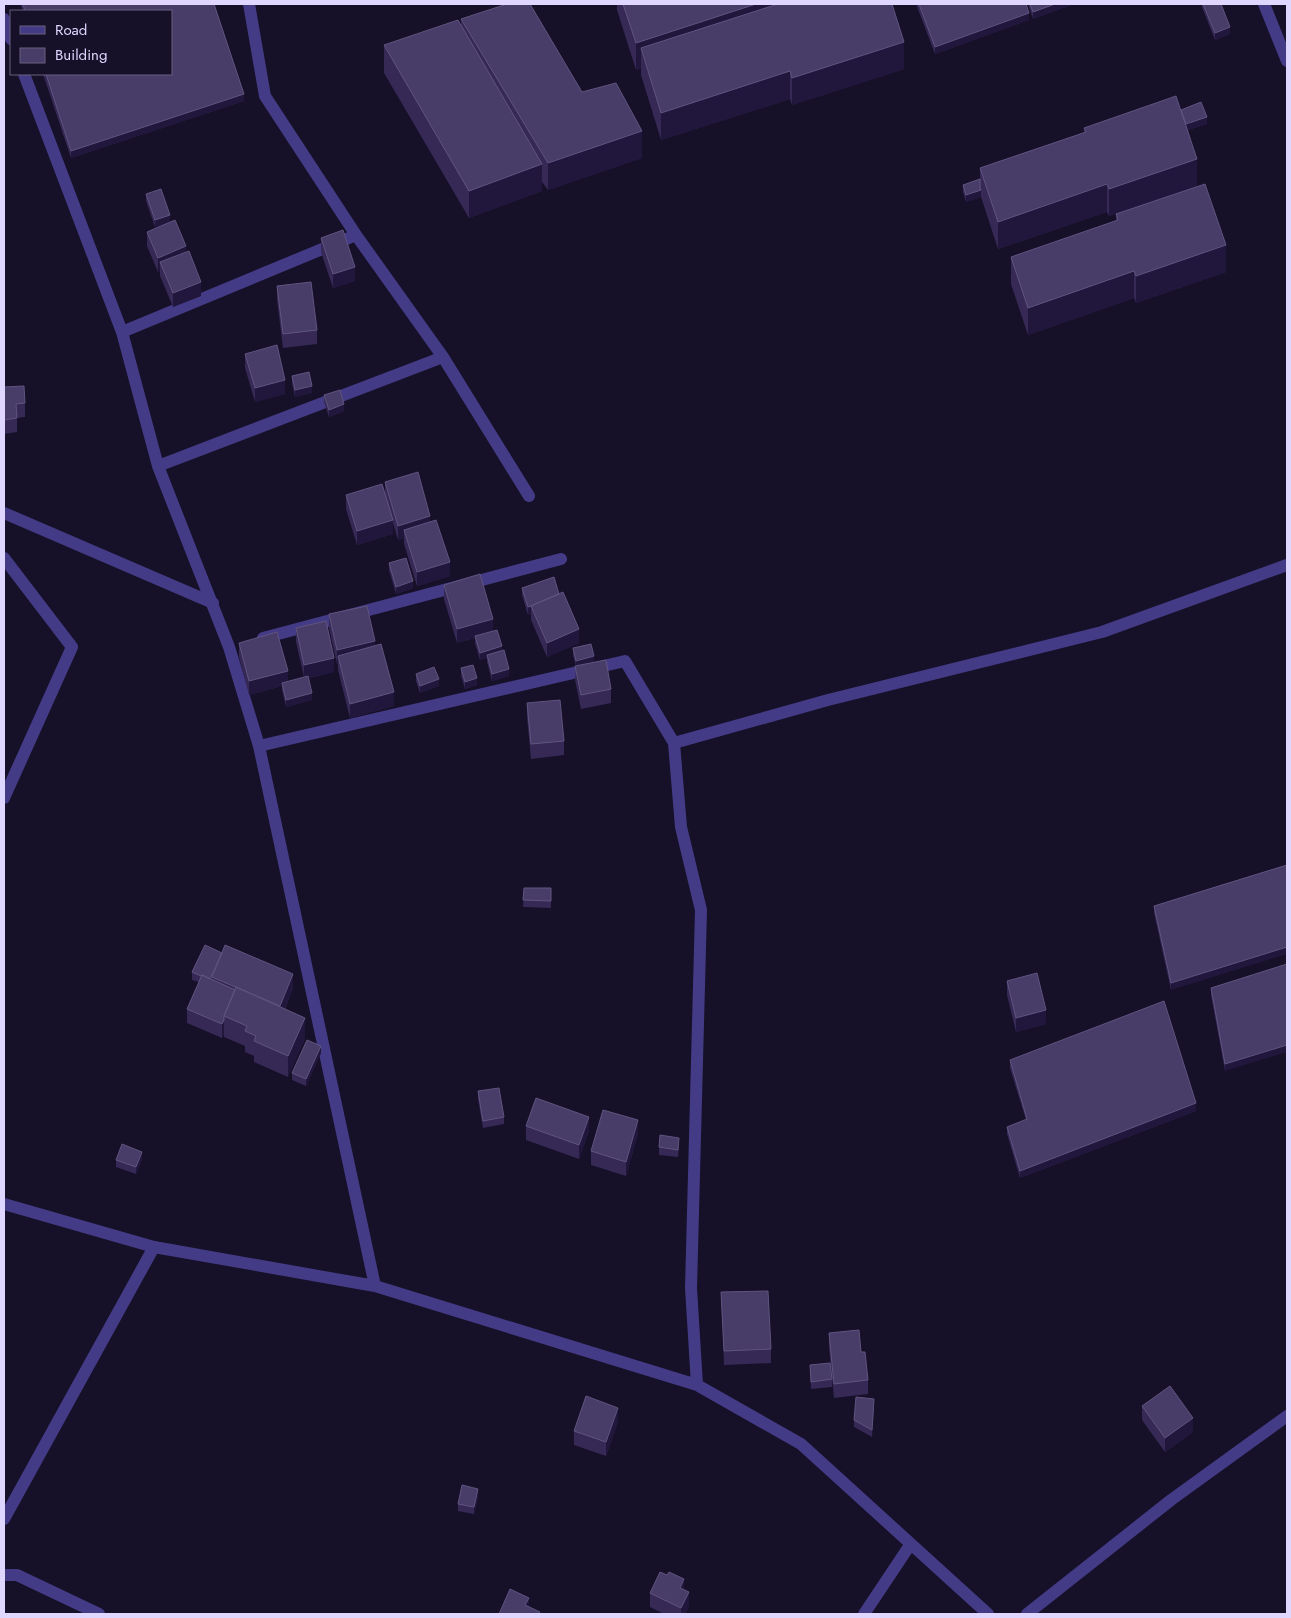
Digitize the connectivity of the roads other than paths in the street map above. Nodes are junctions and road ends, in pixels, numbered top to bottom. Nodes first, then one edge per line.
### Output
1 (249, 4) edge
2 (1264, 4) edge
3 (4, 19) edge
4 (10, 36) edge
5 (1287, 61) edge
6 (24, 75) edge
7 (356, 235) junction
8 (122, 332) junction
9 (443, 357) junction
10 (158, 466) junction
11 (529, 496) dead end
12 (4, 513) edge
13 (4, 558) edge
14 (561, 559) dead end
15 (1287, 565) edge
16 (213, 603) junction
17 (239, 644) junction
18 (674, 743) junction
19 (259, 746) junction
20 (4, 798) edge
21 (4, 1204) edge
22 (154, 1247) junction
23 (375, 1286) junction
24 (696, 1385) junction
25 (1287, 1416) edge
26 (4, 1519) edge
27 (910, 1545) junction
28 (4, 1575) edge
29 (99, 1614) edge
30 (864, 1614) edge
31 (988, 1614) edge
32 (1028, 1614) edge

1 - 7 street
2 - 5 street
3 - 4 street
6 - 8 street
7 - 8 street
7 - 9 street
8 - 10 street
9 - 10 street
9 - 11 street
10 - 16 street
12 - 16 street
13 - 20 street
14 - 17 street
15 - 18 street
16 - 17 street
17 - 19 street
18 - 19 street
18 - 24 street
19 - 23 street
21 - 22 street
22 - 23 street
22 - 26 street
23 - 24 street
24 - 27 street
25 - 32 street
27 - 30 street
27 - 31 street
28 - 29 street

